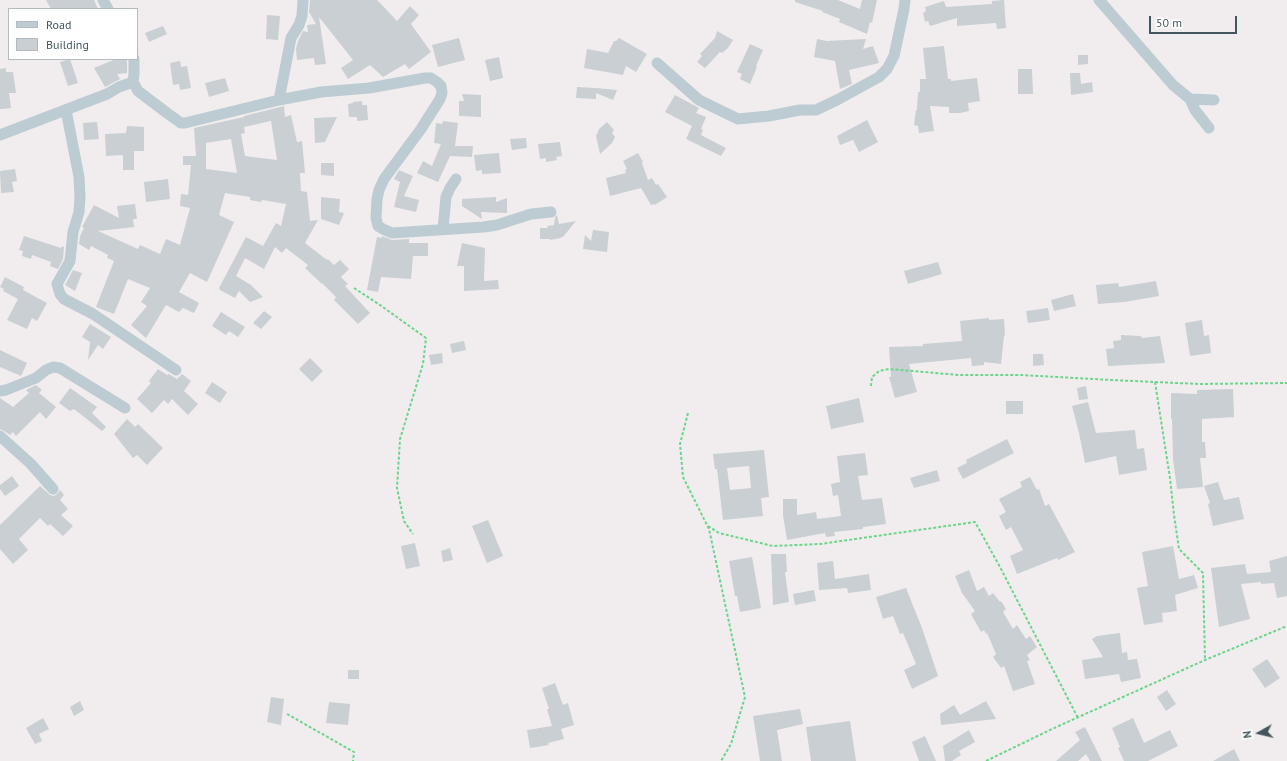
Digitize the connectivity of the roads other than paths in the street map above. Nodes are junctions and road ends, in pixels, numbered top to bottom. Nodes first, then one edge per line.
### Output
1 (303, 0) edge
2 (905, 0) edge
3 (1099, 0) edge
4 (134, 60) edge
5 (657, 63) dead end
6 (133, 82) junction
7 (1190, 99) junction
8 (279, 100) junction
9 (1214, 100) dead end
10 (66, 110) junction
11 (1209, 128) dead end
12 (0, 135) edge
13 (456, 179) dead end
14 (550, 212) dead end
15 (443, 229) junction
16 (176, 370) dead end
17 (0, 391) edge
18 (125, 408) dead end
19 (0, 436) edge
20 (53, 489) dead end

1 - 8 street
2 - 5 street
3 - 7 street
4 - 6 street
6 - 8 street
6 - 10 street
7 - 9 street
7 - 11 street
8 - 15 street
10 - 12 street
10 - 16 street
13 - 15 street
14 - 15 street
17 - 18 street
19 - 20 street

